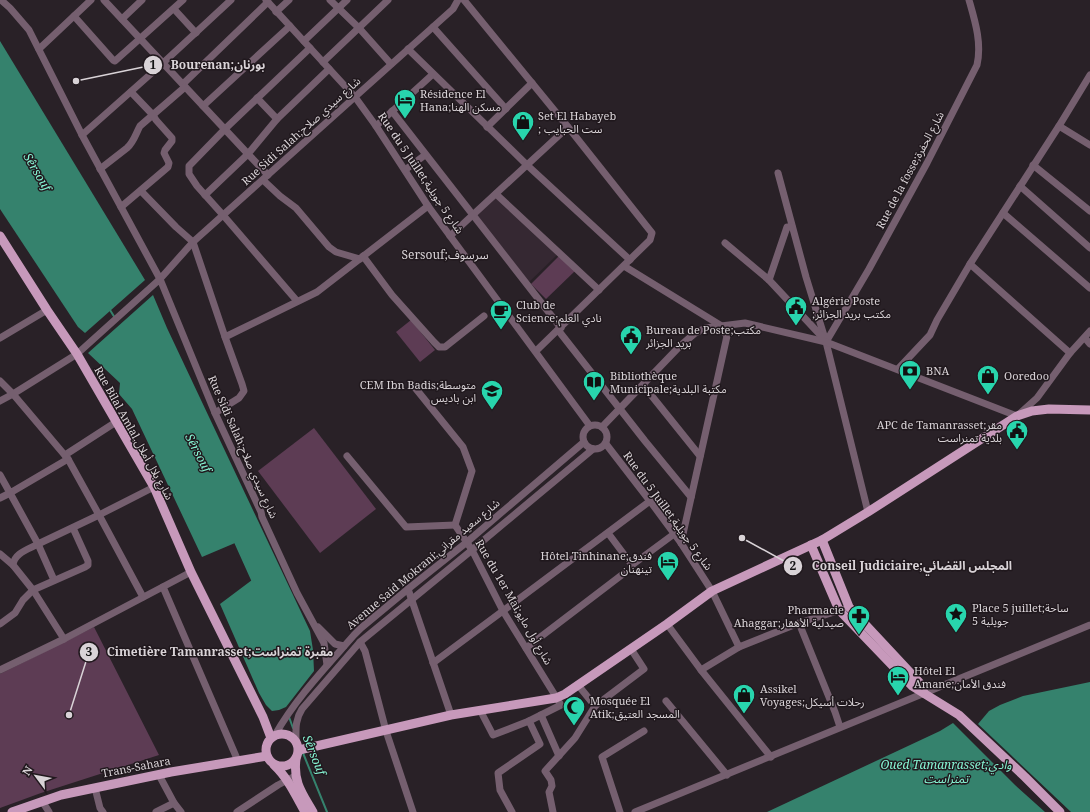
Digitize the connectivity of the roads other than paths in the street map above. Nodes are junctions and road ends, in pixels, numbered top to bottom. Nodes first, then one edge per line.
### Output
1 (1, 0) edge
2 (91, 0) edge
3 (104, 0) edge
4 (142, 0) edge
5 (183, 0) edge
6 (231, 0) edge
7 (289, 0) edge
8 (330, 0) edge
9 (347, 0) edge
10 (388, 0) edge
11 (458, 0) edge
12 (464, 0) edge
13 (969, 0) edge
14 (267, 1) edge
15 (338, 8) junction
16 (174, 9) junction
17 (276, 12) junction
18 (74, 16) junction
19 (122, 19) junction
20 (290, 26) junction
21 (433, 27) junction
22 (359, 28) junction
23 (196, 32) junction
24 (141, 39) junction
25 (304, 41) junction
26 (310, 48) junction
27 (39, 49) junction
28 (408, 49) junction
29 (323, 62) junction
30 (163, 63) junction
31 (392, 64) junction
32 (329, 69) junction
33 (433, 74) junction
34 (1090, 75) edge
35 (532, 83) junction
36 (184, 85) junction
37 (131, 92) junction
38 (355, 97) junction
39 (258, 98) junction
40 (203, 106) junction
41 (506, 109) junction
42 (392, 111) junction
43 (153, 115) junction
44 (277, 119) junction
45 (376, 126) junction
46 (1059, 126) junction
47 (488, 127) junction
48 (568, 127) junction
49 (225, 129) junction
50 (82, 136) junction
51 (1090, 145) edge
52 (248, 154) junction
53 (425, 155) junction
54 (527, 165) junction
55 (1033, 166) junction
56 (100, 169) junction
57 (405, 170) junction
58 (778, 173) dead end
59 (265, 177) junction
60 (1020, 186) junction
61 (140, 191) junction
62 (496, 194) junction
63 (205, 195) junction
64 (428, 206) junction
65 (121, 208) junction
66 (1090, 211) edge
67 (1003, 213) junction
68 (223, 215) junction
69 (473, 215) junction
70 (792, 227) junction
71 (0, 236) edge
72 (450, 236) junction
73 (193, 242) junction
74 (725, 243) dead end
75 (1090, 248) edge
76 (362, 258) junction
77 (630, 260) junction
78 (970, 264) junction
79 (624, 266) junction
80 (160, 279) junction
81 (769, 280) junction
82 (1090, 288) edge
83 (599, 290) junction
84 (297, 301) junction
85 (47, 310) junction
86 (484, 316) dead end
87 (720, 325) junction
88 (559, 329) junction
89 (1090, 331) edge
90 (226, 337) junction
91 (0, 338) edge
92 (1085, 338) junction
93 (826, 342) junction
94 (1090, 344) edge
95 (536, 352) junction
96 (1070, 353) junction
97 (76, 354) junction
98 (898, 369) junction
99 (0, 381) edge
100 (412, 384) dead end
101 (643, 385) junction
102 (13, 394) junction
103 (1037, 398) junction
104 (0, 401) edge
105 (620, 409) junction
106 (1049, 409) junction
107 (1090, 410) edge
108 (215, 413) junction
109 (1017, 416) junction
110 (116, 422) junction
111 (590, 426) junction
112 (602, 427) junction
113 (584, 442) junction
114 (606, 444) junction
115 (593, 449) junction
116 (347, 456) dead end
117 (700, 456) junction
118 (67, 457) junction
119 (0, 475) edge
120 (154, 487) junction
121 (10, 494) junction
122 (691, 497) junction
123 (0, 498) edge
124 (650, 501) junction
125 (868, 512) junction
126 (99, 515) junction
127 (455, 525) junction
128 (73, 528) junction
129 (608, 533) junction
130 (674, 534) junction
131 (822, 540) junction
132 (467, 542) junction
133 (38, 544) junction
134 (681, 544) junction
135 (811, 545) junction
136 (472, 550) junction
137 (0, 554) edge
138 (13, 565) junction
139 (191, 572) junction
140 (623, 574) dead end
141 (54, 580) junction
142 (163, 587) junction
143 (408, 589) junction
144 (33, 590) junction
145 (712, 591) junction
146 (143, 598) junction
147 (412, 600) junction
148 (849, 607) junction
149 (839, 610) junction
150 (504, 611) junction
151 (312, 621) junction
152 (799, 623) junction
153 (0, 624) edge
154 (667, 624) junction
155 (1090, 625) edge
156 (64, 639) junction
157 (360, 642) junction
158 (344, 646) junction
159 (738, 647) junction
160 (526, 648) junction
161 (631, 649) junction
162 (433, 663) junction
163 (327, 665) junction
164 (0, 670) edge
165 (701, 670) junction
166 (578, 685) junction
167 (924, 693) junction
168 (556, 698) junction
169 (666, 701) dead end
170 (595, 706) junction
171 (480, 710) junction
172 (451, 715) junction
173 (541, 715) junction
174 (529, 721) junction
175 (840, 727) junction
176 (386, 731) junction
177 (644, 731) dead end
178 (273, 736) junction
179 (296, 741) junction
180 (297, 755) junction
181 (267, 756) junction
182 (559, 756) junction
183 (771, 757) junction
184 (238, 761) junction
185 (273, 764) junction
186 (727, 774) junction
187 (159, 775) junction
188 (291, 778) junction
189 (94, 788) junction
190 (42, 801) junction
191 (174, 803) junction
192 (12, 812) edge
193 (49, 812) edge
194 (103, 812) edge
195 (156, 812) edge
196 (181, 812) edge
197 (237, 812) edge
198 (305, 812) edge
199 (313, 812) edge
200 (413, 812) edge
201 (512, 812) edge
202 (554, 812) edge
203 (620, 812) edge
204 (635, 812) edge
205 (1060, 812) edge

1 - 27 street, Rue Sidi Salah;شارع سيدي صلاح
2 - 18 street
3 - 19 street
4 - 19 street
5 - 16 street
6 - 23 street
7 - 17 street
8 - 15 street
9 - 15 street
10 - 22 street
11 - 21 street, Rue Sidi Salah;شارع سيدي صلاح
12 - 35 street
13 - 93 street, Rue de la fosse;شارع الحفرة
14 - 17 street, Rue du 5 Juillet,شارع 5 جويلية
14 - 36 street
15 - 22 street
15 - 25 street
16 - 23 street
16 - 24 street
17 - 20 street, Rue du 5 Juillet,شارع 5 جويلية
18 - 24 street
18 - 27 street
19 - 24 street
20 - 25 street, Rue du 5 Juillet,شارع 5 جويلية
20 - 40 street
21 - 28 street, Rue Sidi Salah;شارع سيدي صلاح
21 - 41 street
22 - 29 street
22 - 31 street
23 - 30 street
24 - 30 street
25 - 26 street, Rue du 5 Juillet,شارع 5 جويلية
26 - 29 street, Rue du 5 Juillet,شارع 5 جويلية
26 - 39 street
27 - 50 street, Rue Sidi Salah;شارع سيدي صلاح
28 - 31 street, Rue Sidi Salah;شارع سيدي صلاح
28 - 33 street
29 - 32 street, Rue du 5 Juillet,شارع 5 جويلية
30 - 36 street
30 - 37 street
31 - 38 street, Rue Sidi Salah;شارع سيدي صلاح
32 - 38 street, Rue du 5 Juillet,شارع 5 جويلية
32 - 44 street
33 - 42 street
33 - 47 street
34 - 46 street
35 - 41 street
35 - 48 street
36 - 40 street
36 - 43 street
37 - 43 street
37 - 50 street
38 - 45 street, Rue du 5 Juillet,شارع 5 جويلية
38 - 59 street, Rue Sidi Salah;شارع سيدي صلاح
39 - 44 street
39 - 49 street
40 - 49 street
41 - 47 street
42 - 45 street
42 - 53 street
43 - 56 street
43 - 61 street
44 - 52 street
45 - 57 street, Rue du 5 Juillet,شارع 5 جويلية
46 - 51 street
46 - 55 street
47 - 54 street
48 - 54 street
48 - 77 street
49 - 52 street
49 - 63 street
50 - 56 street, Rue Sidi Salah;شارع سيدي صلاح
52 - 59 street
52 - 63 street
53 - 57 street
53 - 69 street
54 - 62 street
54 - 77 street
55 - 60 street
55 - 66 street
56 - 65 street, Rue Sidi Salah;شارع سيدي صلاح
57 - 64 street, Rue du 5 Juillet,شارع 5 جويلية
58 - 70 street
59 - 68 street, Rue Sidi Salah;شارع سيدي صلاح
59 - 76 street
60 - 67 street
60 - 75 street
61 - 65 street
61 - 73 street
62 - 69 street
62 - 83 street
63 - 68 street
64 - 72 street, Rue du 5 Juillet,شارع 5 جويلية
64 - 76 street
65 - 80 street, Rue Sidi Salah;شارع سيدي صلاح
67 - 78 street
67 - 82 street
68 - 73 street, Rue Sidi Salah;شارع سيدي صلاح
68 - 84 street
69 - 72 street
69 - 88 street
70 - 81 street
70 - 93 street
71 - 85 main road, Rue Bilal Amlal,شارع بلال أملال
72 - 95 street, Rue du 5 Juillet,شارع 5 جويلية
73 - 80 street, Rue Sidi Salah;شارع سيدي صلاح
73 - 90 street
74 - 81 street
76 - 84 street
76 - 86 street
77 - 79 street
78 - 96 street
78 - 98 street
79 - 83 street
79 - 87 street
80 - 97 street
80 - 108 street, Rue Sidi Salah;شارع سيدي صلاح
81 - 93 street
83 - 88 street
84 - 90 street
85 - 91 street
85 - 97 main road, Rue Bilal Amlal,شارع بلال أملال
87 - 93 street
87 - 101 street
87 - 117 street
88 - 95 street
88 - 105 street
89 - 92 street
90 - 108 street
92 - 94 street
92 - 96 street
93 - 98 street
93 - 125 street
95 - 111 street, Rue du 5 Juillet,شارع 5 جويلية
96 - 103 street
97 - 102 street
97 - 110 main road, Rue Bilal Amlal,شارع بلال أملال
98 - 109 street
99 - 102 street
100 - 127 street
101 - 105 street
101 - 117 street
102 - 104 street
102 - 118 street
103 - 106 street
103 - 109 street
105 - 112 street
105 - 122 street
106 - 107 main road
106 - 109 main road
108 - 151 street, Rue Sidi Salah;شارع سيدي صلاح
109 - 125 main road
110 - 118 street
110 - 120 main road, Rue Bilal Amlal,شارع بلال أملال
111 - 112 street
111 - 113 street
112 - 114 street
113 - 115 street
113 - 132 street, Avenue Said Mokrani;شارع سعيد مقراني
114 - 115 street
114 - 124 street, Rue du 5 Juillet,شارع 5 جويلية
115 - 136 street, Avenue Said Mokrani;شارع سعيد مقراني
116 - 127 street
117 - 122 street
118 - 121 street
118 - 126 street
119 - 121 street
120 - 126 street
120 - 139 main road, Rue Bilal Amlal,شارع بلال أملال
121 - 123 street
121 - 133 street
122 - 134 street
124 - 129 street
124 - 130 street, Rue du 5 Juillet,شارع 5 جويلية
125 - 131 main road
126 - 128 street
126 - 146 street
127 - 132 street, Rue du 1er Mai;شارع أول مايو
128 - 133 street
128 - 141 street
129 - 130 street
129 - 150 street
130 - 134 street, Rue du 5 Juillet,شارع 5 جويلية
131 - 135 main road
131 - 148 main road
132 - 136 street, Rue du 1er Mai;شارع أول مايو
132 - 143 street, Avenue Said Mokrani;شارع سعيد مقراني
133 - 138 street
133 - 141 street
134 - 145 street, Rue du 5 Juillet,شارع 5 جويلية
135 - 145 main road
135 - 149 main road
136 - 147 street, Avenue Said Mokrani;شارع سعيد مقراني
136 - 150 street, Rue du 1er Mai;شارع أول مايو
137 - 138 street
138 - 144 street
139 - 142 street
139 - 178 main road, Rue Bilal Amlal,شارع بلال أملال
140 - 160 street
141 - 144 street
142 - 146 street
142 - 184 street
143 - 147 street
143 - 158 street, Avenue Said Mokrani;شارع سعيد مقراني
144 - 153 street
144 - 156 street
145 - 154 main road
145 - 159 street, Rue du 5 Juillet,شارع 5 جويلية
146 - 156 street
147 - 157 street, Avenue Said Mokrani;شارع سعيد مقراني
147 - 162 street
148 - 149 street
148 - 167 main road
149 - 152 street
149 - 167 main road
150 - 160 street, Rue du 1er Mai;شارع أول مايو
150 - 162 street
151 - 158 street, Rue Sidi Salah;شارع سيدي صلاح
151 - 163 street, Rue Sidi Salah;شارع سيدي صلاح
152 - 159 street
152 - 175 street
154 - 161 main road
154 - 165 street
155 - 167 street
156 - 164 street
157 - 176 street
157 - 179 street, Avenue Said Mokrani;شارع سعيد مقراني
158 - 163 street, Avenue Said Mokrani;شارع سعيد مقراني
159 - 165 street
160 - 168 street, Rue du 1er Mai;شارع أول مايو
161 - 166 main road
161 - 170 street
162 - 172 street
163 - 178 street, Avenue Said Mokrani;شارع سعيد مقراني
165 - 183 street
166 - 168 main road
166 - 170 street
167 - 175 street
167 - 205 main road
168 - 171 main road
168 - 173 street
169 - 186 street
170 - 182 street
171 - 172 main road
171 - 174 street
172 - 176 main road
173 - 174 street
173 - 182 street
174 - 201 street
175 - 183 street
176 - 180 main road
176 - 200 street
177 - 203 street
178 - 179 main road
178 - 181 main road
179 - 180 main road
180 - 185 main road
180 - 188 main road
181 - 184 main road, Trans-Sahara
181 - 185 main road
182 - 202 street
183 - 186 street
184 - 187 main road, Trans-Sahara
185 - 188 main road
186 - 204 street
187 - 189 main road, Trans-Sahara
187 - 191 street
188 - 197 street
188 - 198 main road
188 - 199 main road
189 - 190 main road, Trans-Sahara
189 - 194 street
190 - 192 main road, Trans-Sahara
190 - 193 street
191 - 195 street
191 - 196 street

